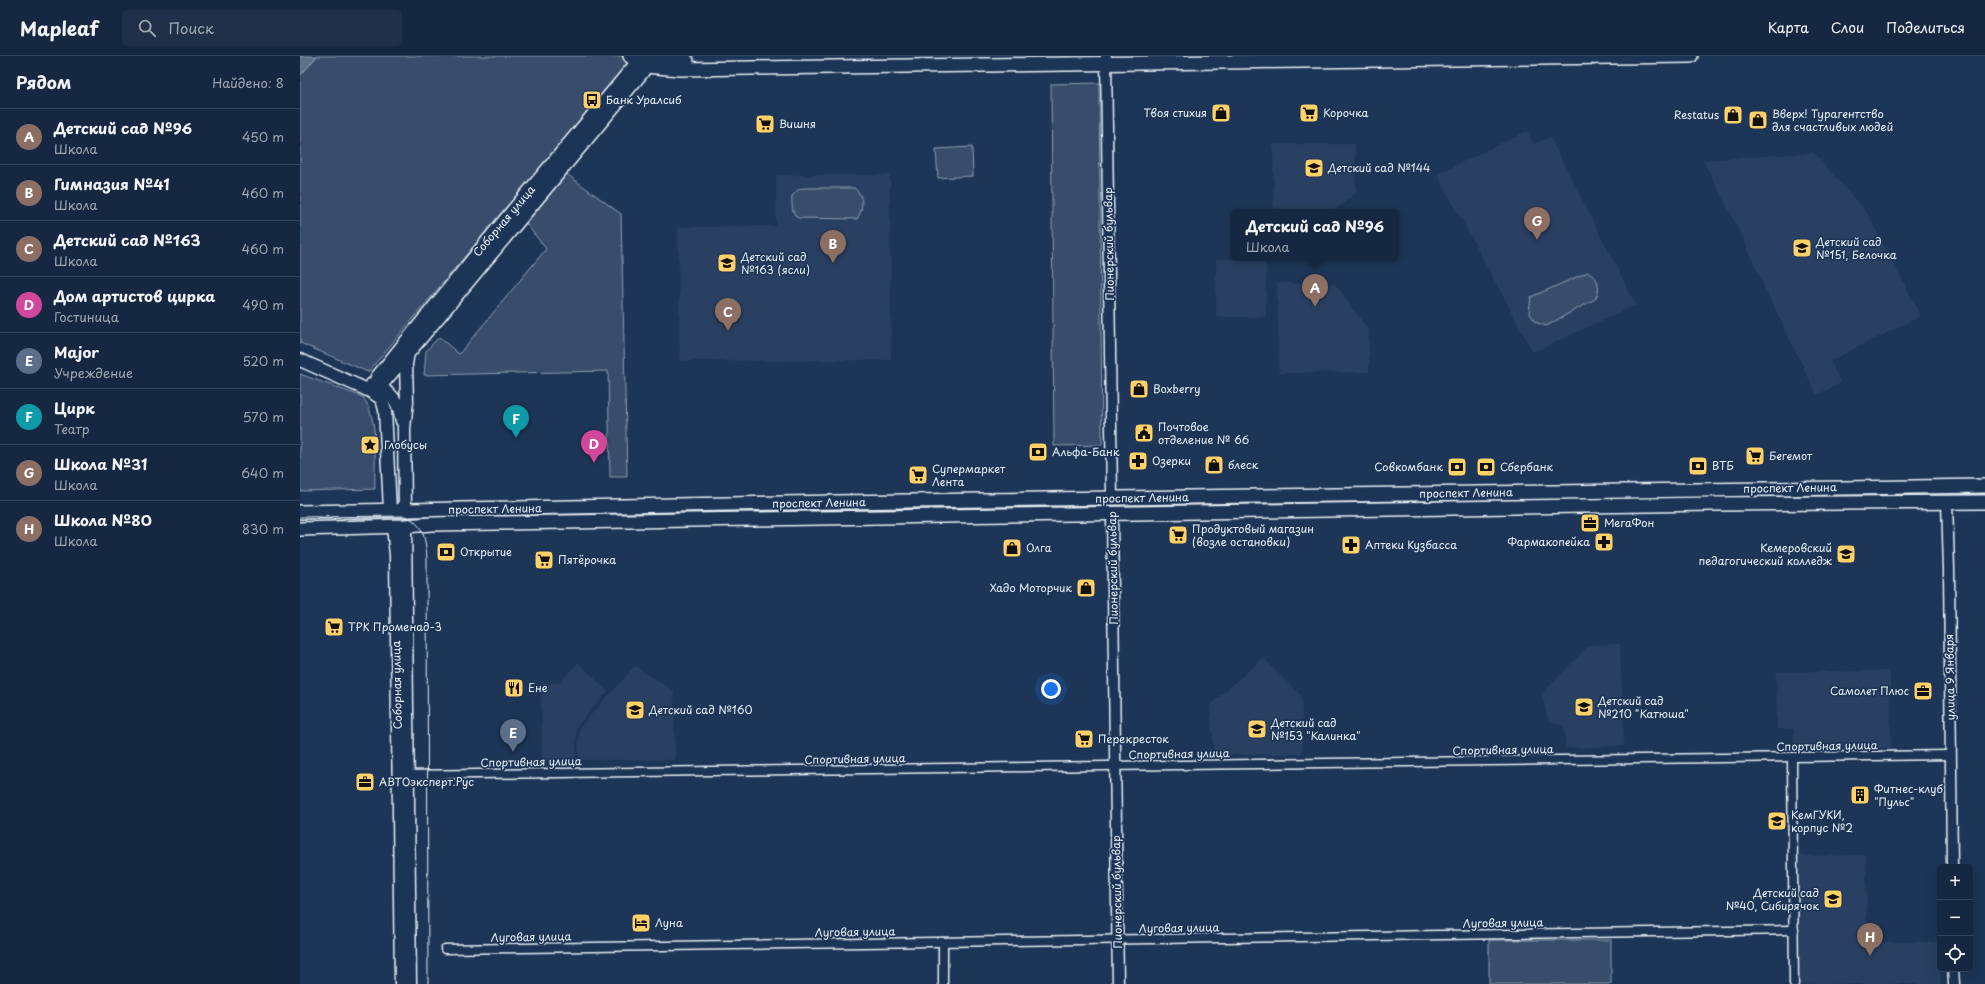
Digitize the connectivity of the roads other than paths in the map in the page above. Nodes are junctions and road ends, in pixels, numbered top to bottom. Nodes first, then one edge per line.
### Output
1 (1003, 56) edge
2 (1691, 56) edge
3 (1505, 57) edge
4 (644, 58) edge
5 (1106, 60) edge
6 (300, 352) edge
7 (408, 353) junction
8 (300, 360) edge
9 (375, 388) junction
10 (404, 428) junction
11 (1946, 486) junction
12 (1985, 486) edge
13 (1533, 492) junction
14 (1112, 498) junction
15 (1947, 502) junction
16 (1985, 502) edge
17 (1536, 507) junction
18 (390, 510) junction
19 (405, 510) junction
20 (300, 512) edge
21 (1112, 514) junction
22 (399, 526) junction
23 (300, 529) edge
24 (1951, 755) junction
25 (1792, 757) junction
26 (1116, 766) junction
27 (403, 775) junction
28 (1952, 864) edge
29 (1794, 930) junction
30 (1118, 939) junction
31 (943, 942) junction
32 (405, 946) junction
33 (445, 949) dead end
34 (1953, 972) edge
35 (401, 984) edge
36 (410, 984) edge
37 (943, 984) edge
38 (1118, 984) edge
39 (1794, 984) edge
40 (1954, 984) edge

1 - 4 main road
2 - 3 main road
3 - 5 main road
4 - 5 main road
4 - 7 main road, Соборная улица
4 - 9 main road, Соборная улица
5 - 14 street, Пионерский бульвар
6 - 9 main road
7 - 9 main road, Соборная улица
7 - 10 main road, Соборная улица
8 - 9 main road
9 - 10 main road, Соборная улица
9 - 18 main road, Соборная улица
10 - 19 main road, Соборная улица
11 - 12 main road, проспект Ленина
11 - 13 main road, проспект Ленина
11 - 15 main road, улица 9 Января
13 - 14 main road, проспект Ленина
13 - 17 main road
14 - 19 main road, проспект Ленина
14 - 21 main road, Пионерский бульвар
15 - 16 main road, проспект Ленина
15 - 17 main road, проспект Ленина
15 - 24 street, улица 9 Января
17 - 21 main road, проспект Ленина
18 - 19 main road, проспект Ленина
18 - 20 main road, проспект Ленина
18 - 22 main road, Соборная улица
19 - 22 main road, Соборная улица
21 - 22 main road, проспект Ленина
21 - 26 street, Пионерский бульвар
22 - 23 main road
22 - 27 main road, Соборная улица
24 - 25 street, Спортивная улица
24 - 28 street, улица 9 Января
25 - 26 street, Спортивная улица
25 - 29 street
26 - 27 street, Спортивная улица
26 - 30 street, Пионерский бульвар
27 - 32 main road, Соборная улица
29 - 30 street, Луговая улица
29 - 39 street
30 - 31 street, Луговая улица
30 - 38 street, Пионерский бульвар
31 - 33 street, Луговая улица
31 - 37 street
32 - 35 main road, Соборная улица
32 - 36 main road, Соборная улица
34 - 40 street

